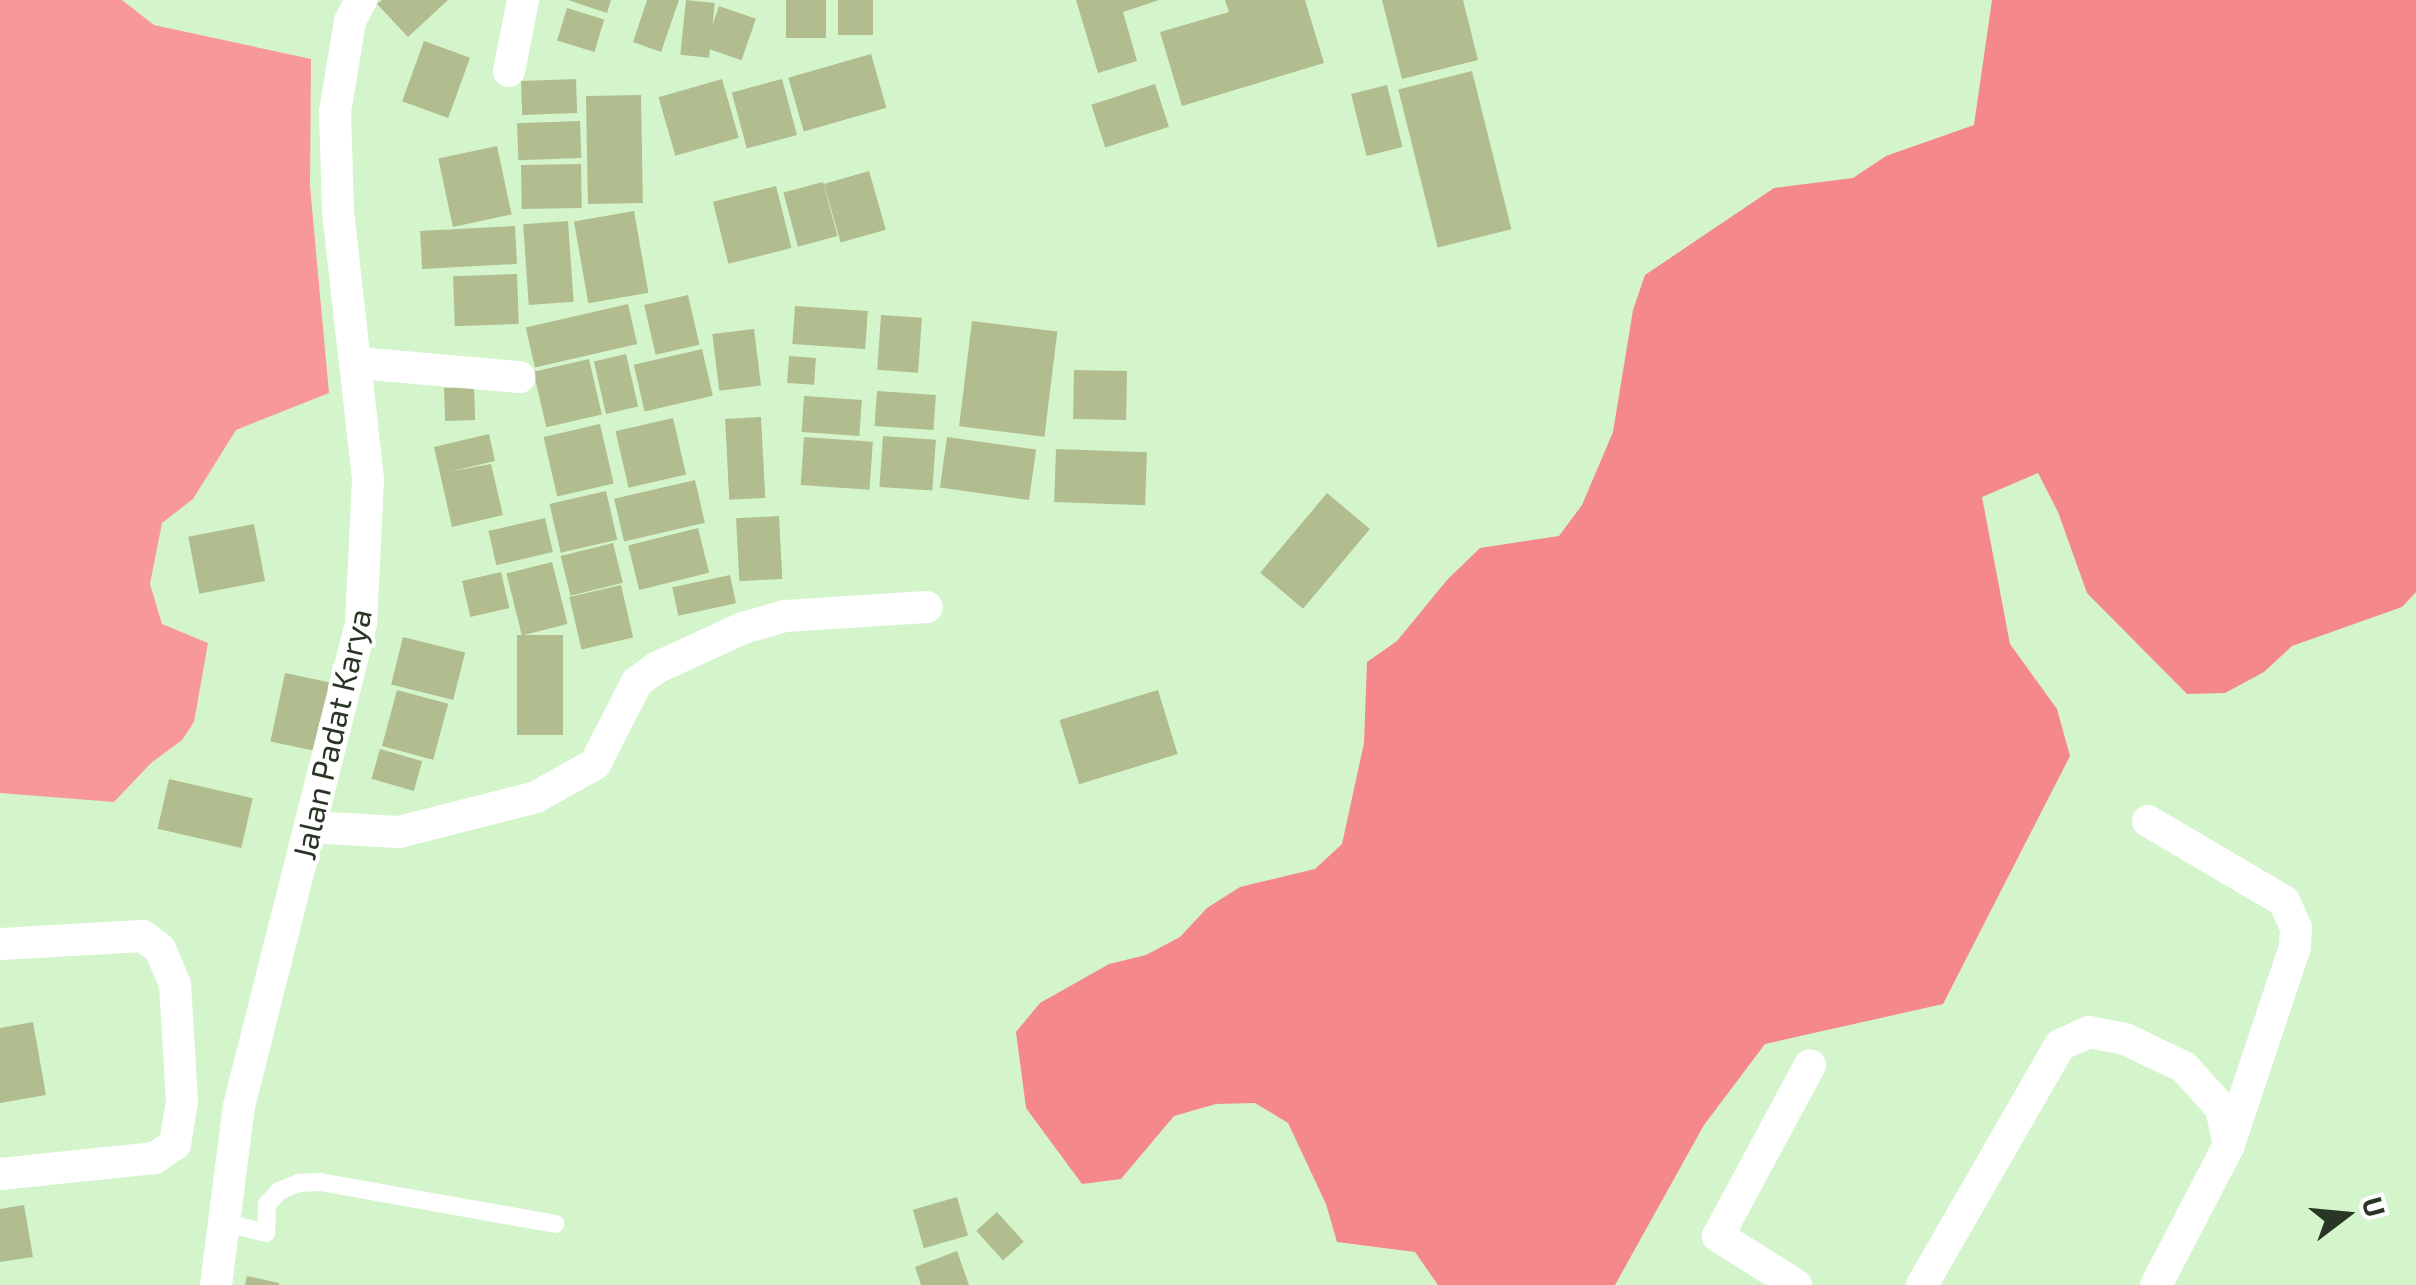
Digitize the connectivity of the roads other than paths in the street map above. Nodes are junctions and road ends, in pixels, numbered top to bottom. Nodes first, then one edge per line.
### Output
1 (362, 0) edge
2 (523, 0) edge
3 (509, 72) dead end
4 (358, 364) junction
5 (519, 377) dead end
6 (926, 607) dead end
7 (2148, 820) dead end
8 (310, 827) junction
9 (0, 944) edge
10 (1810, 1065) dead end
11 (2229, 1145) junction
12 (0, 1174) edge
13 (222, 1222) junction
14 (554, 1224) dead end
15 (216, 1285) edge
16 (1796, 1285) edge
17 (1922, 1285) edge
18 (2156, 1285) edge

1 - 4 street, Jalan Padat Karya
2 - 3 street
4 - 5 street
4 - 8 street, Jalan Padat Karya
6 - 8 street
7 - 11 street
8 - 13 street, Jalan Padat Karya
9 - 12 street
10 - 16 street
11 - 17 street
11 - 18 street
13 - 14 lane
13 - 15 street, Jalan Padat Karya

